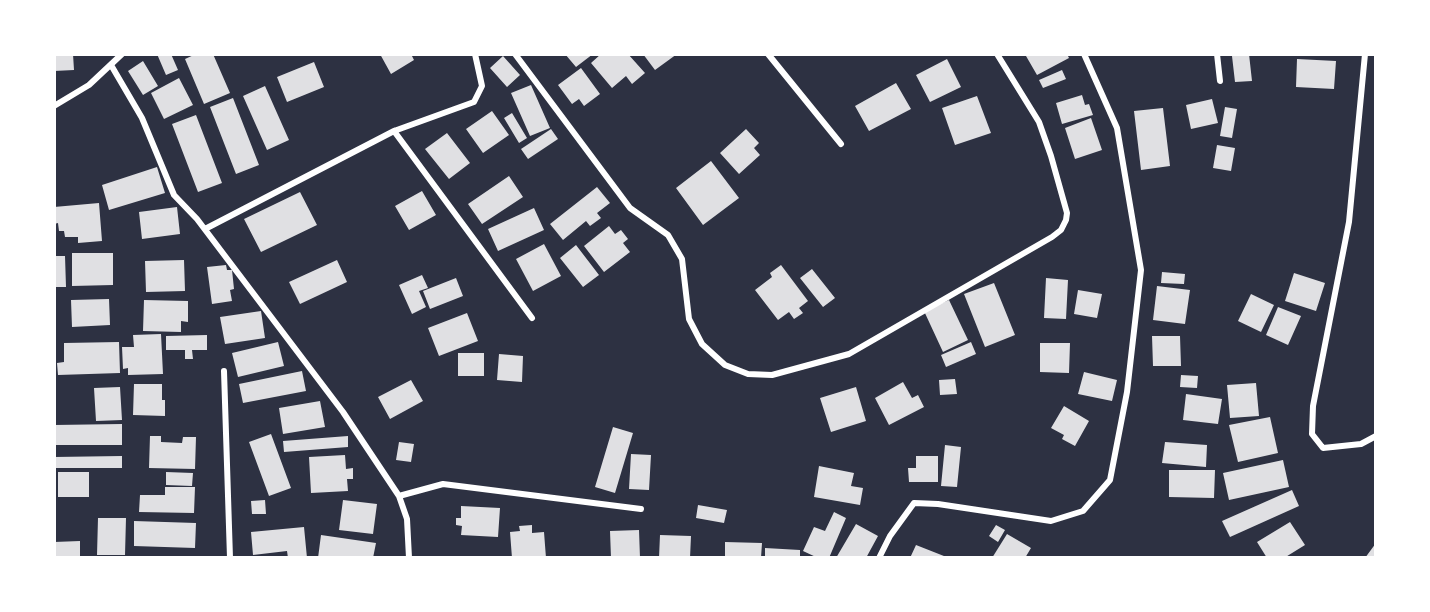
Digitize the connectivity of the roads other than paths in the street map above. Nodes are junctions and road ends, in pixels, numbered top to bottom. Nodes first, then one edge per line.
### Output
1 (122, 54) edge
2 (475, 54) edge
3 (515, 54) edge
4 (768, 54) edge
5 (997, 54) edge
6 (1084, 54) edge
7 (1217, 54) edge
8 (1365, 54) edge
9 (111, 65) junction
10 (1220, 81) dead end
11 (54, 106) edge
12 (394, 131) junction
13 (841, 144) dead end
14 (206, 229) junction
15 (532, 318) dead end
16 (224, 371) dead end
17 (1376, 436) edge
18 (399, 496) junction
19 (641, 509) dead end
20 (230, 558) edge
21 (409, 558) edge
22 (879, 558) edge

1 - 9 street
2 - 12 street
3 - 5 street
4 - 13 street
6 - 22 street
7 - 10 street
8 - 17 street
9 - 11 street
9 - 14 street
12 - 14 street
12 - 15 street
14 - 18 street
16 - 20 street
18 - 19 street
18 - 21 street

